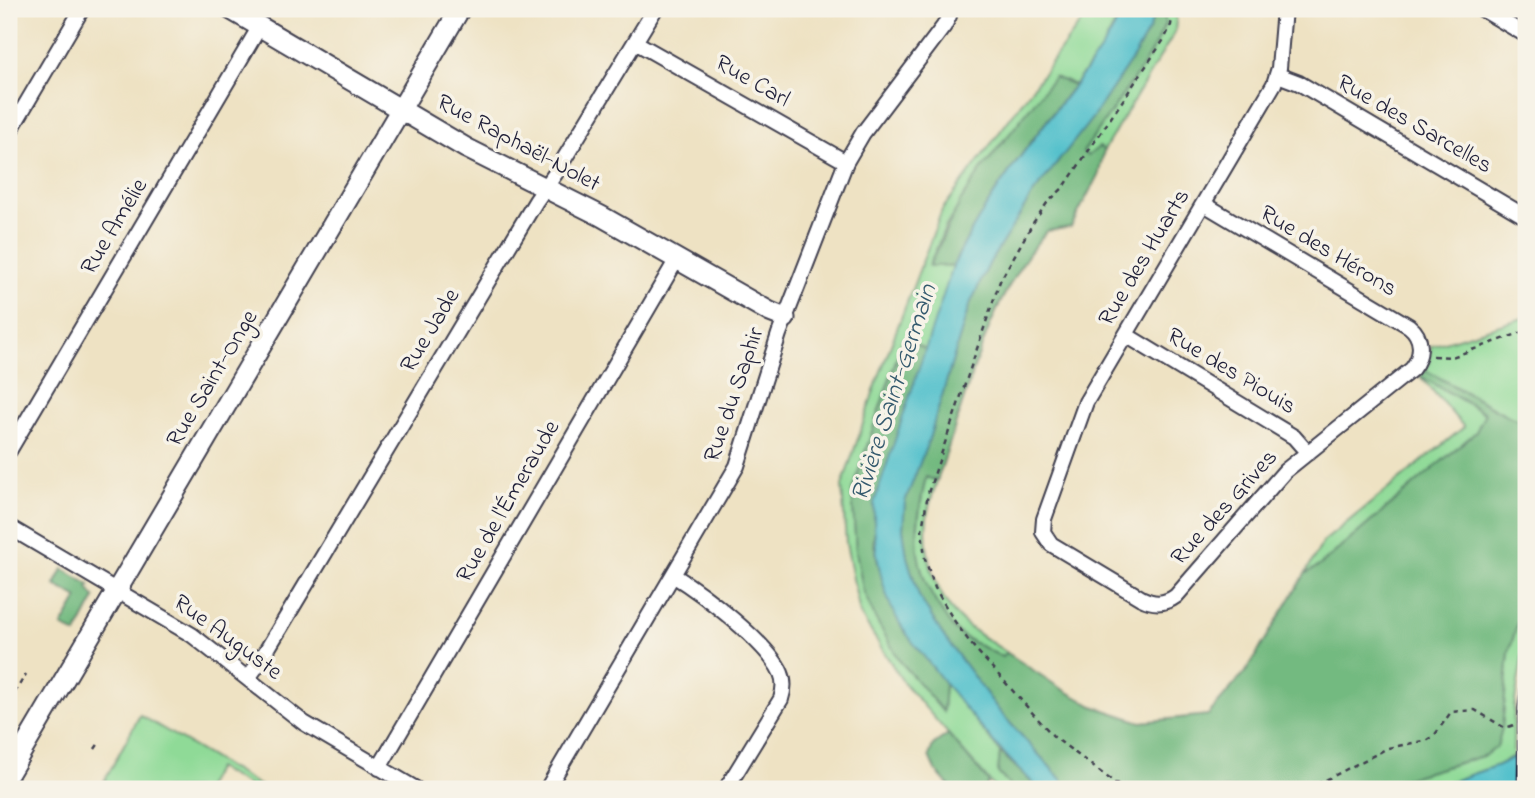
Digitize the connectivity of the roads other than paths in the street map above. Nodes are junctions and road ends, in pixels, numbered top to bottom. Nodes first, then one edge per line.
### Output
1 (82, 9) edge
2 (230, 9) edge
3 (460, 9) edge
4 (655, 9) edge
5 (1284, 9) edge
6 (1482, 9) edge
7 (949, 10) edge
8 (260, 26) junction
9 (1526, 35) edge
10 (635, 42) junction
11 (1278, 75) junction
12 (400, 109) junction
13 (9, 132) edge
14 (846, 162) junction
15 (545, 188) junction
16 (1204, 204) junction
17 (1526, 217) edge
18 (677, 259) junction
19 (785, 318) junction
20 (1125, 335) junction
21 (1420, 351) joint
22 (9, 451) edge
23 (1308, 453) junction
24 (9, 527) edge
25 (1043, 532) joint
26 (673, 575) junction
27 (116, 591) junction
28 (248, 678) junction
29 (379, 768) junction
30 (9, 774) edge
31 (416, 789) edge
32 (547, 789) edge
33 (726, 789) edge

1 - 13 street
2 - 8 street, Rue Raphaël-Nolet
3 - 12 street, Rue Saint-Onge
4 - 10 street, Rue Jade
5 - 11 street, Rue des Huarts
6 - 9 street
7 - 14 street, Rue du Saphir
8 - 12 street, Rue Raphaël-Nolet
8 - 22 street, Rue Amélie
10 - 14 street, Rue Carl
10 - 15 street, Rue Jade
11 - 16 street, Rue des Huarts
11 - 17 street, Rue des Sarcelles
12 - 15 street, Rue Raphaël-Nolet
12 - 27 street, Rue Saint-Onge
14 - 19 street, Rue du Saphir
15 - 18 street, Rue Raphaël-Nolet
15 - 28 street, Rue Jade
16 - 20 street, Rue des Huarts
16 - 21 street, Rue des Hérons
18 - 19 street, Rue Raphaël-Nolet
18 - 29 street, Rue de l'Émeraude
19 - 26 street, Rue du Saphir
20 - 23 street, Rue des Piouis
20 - 25 street, Rue des Huarts
21 - 23 street, Rue des Grives
23 - 25 street, Rue des Grives
24 - 27 street, Rue Auguste
26 - 32 street, Rue du Saphir
26 - 33 street
27 - 28 street, Rue Auguste
27 - 30 street, Rue Saint-Onge
28 - 29 street, Rue Auguste
29 - 31 street, Rue Auguste

